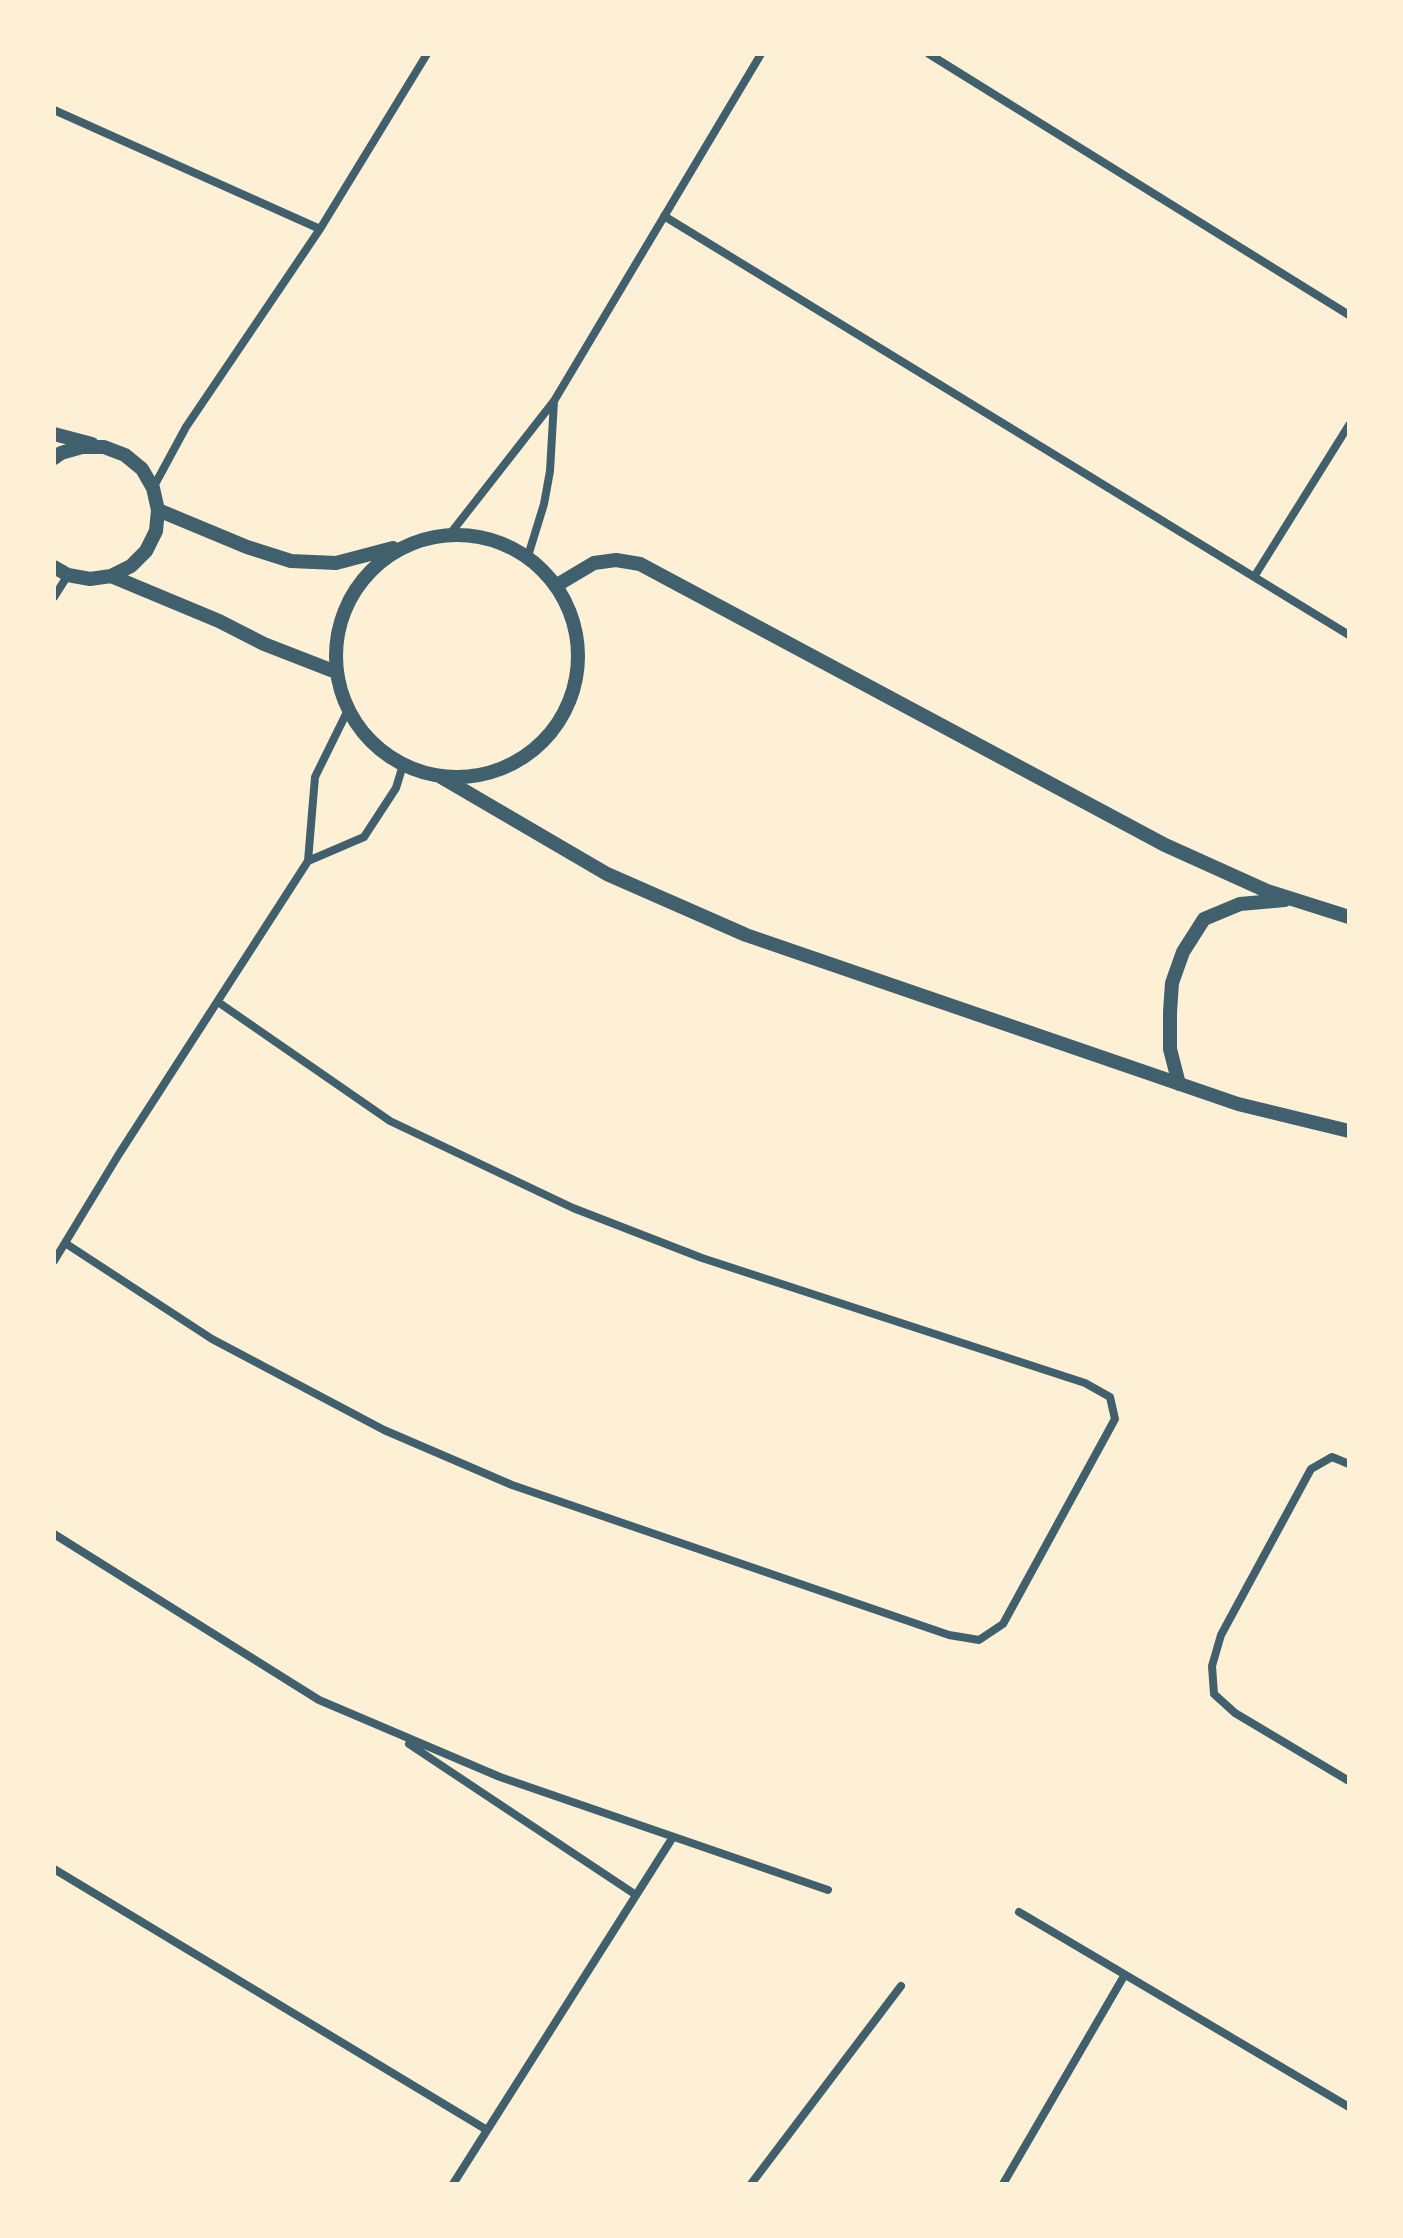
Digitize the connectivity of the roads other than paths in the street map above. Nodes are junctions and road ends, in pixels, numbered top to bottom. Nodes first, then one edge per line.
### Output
1 (427, 54) edge
2 (761, 54) edge
3 (929, 54) edge
4 (54, 110) edge
5 (664, 216) junction
6 (320, 229) junction
7 (1349, 315) edge
8 (554, 401) junction
9 (1349, 425) edge
10 (54, 434) edge
11 (104, 447) junction
12 (54, 458) edge
13 (153, 488) junction
14 (158, 510) junction
15 (450, 534) junction
16 (409, 544) junction
17 (528, 556) junction
18 (54, 567) edge
19 (68, 575) junction
20 (111, 576) junction
21 (1254, 577) junction
22 (557, 585) junction
23 (54, 597) edge
24 (1349, 635) edge
25 (336, 672) junction
26 (348, 710) junction
27 (403, 765) junction
28 (441, 777) junction
29 (308, 861) junction
30 (1293, 899) junction
31 (1349, 917) edge
32 (218, 1002) junction
33 (1179, 1084) junction
34 (1349, 1131) edge
35 (65, 1243) junction
36 (54, 1261) edge
37 (1349, 1464) edge
38 (54, 1534) edge
39 (395, 1734) junction
40 (1349, 1781) edge
41 (673, 1837) junction
42 (54, 1869) edge
43 (828, 1890) dead end
44 (636, 1895) junction
45 (1019, 1912) dead end
46 (1124, 1976) junction
47 (901, 1986) dead end
48 (1349, 2107) edge
49 (487, 2130) junction
50 (453, 2184) edge
51 (751, 2184) edge
52 (1003, 2184) edge

1 - 6 street
2 - 5 street
3 - 7 street
4 - 6 street
5 - 8 street
5 - 21 street
6 - 13 street
8 - 15 street
8 - 17 street
9 - 21 street
10 - 11 street
11 - 12 street
11 - 13 street
13 - 14 street
14 - 16 street
14 - 20 street
15 - 16 street
15 - 17 street
16 - 25 street
17 - 22 street
18 - 19 street
19 - 20 street
19 - 23 street
20 - 25 street
21 - 24 street
22 - 28 street
22 - 30 street
25 - 26 street
26 - 27 street
26 - 29 street
27 - 28 street
27 - 29 street
28 - 33 street
29 - 32 street
30 - 31 street
30 - 33 street
32 - 35 street
32 - 35 street
33 - 34 street
35 - 36 street
37 - 40 street
38 - 39 street
39 - 41 street
39 - 44 street
41 - 43 street
41 - 44 street
42 - 49 street
44 - 49 street
45 - 46 street
46 - 48 street
46 - 52 street
47 - 51 street
49 - 50 street

